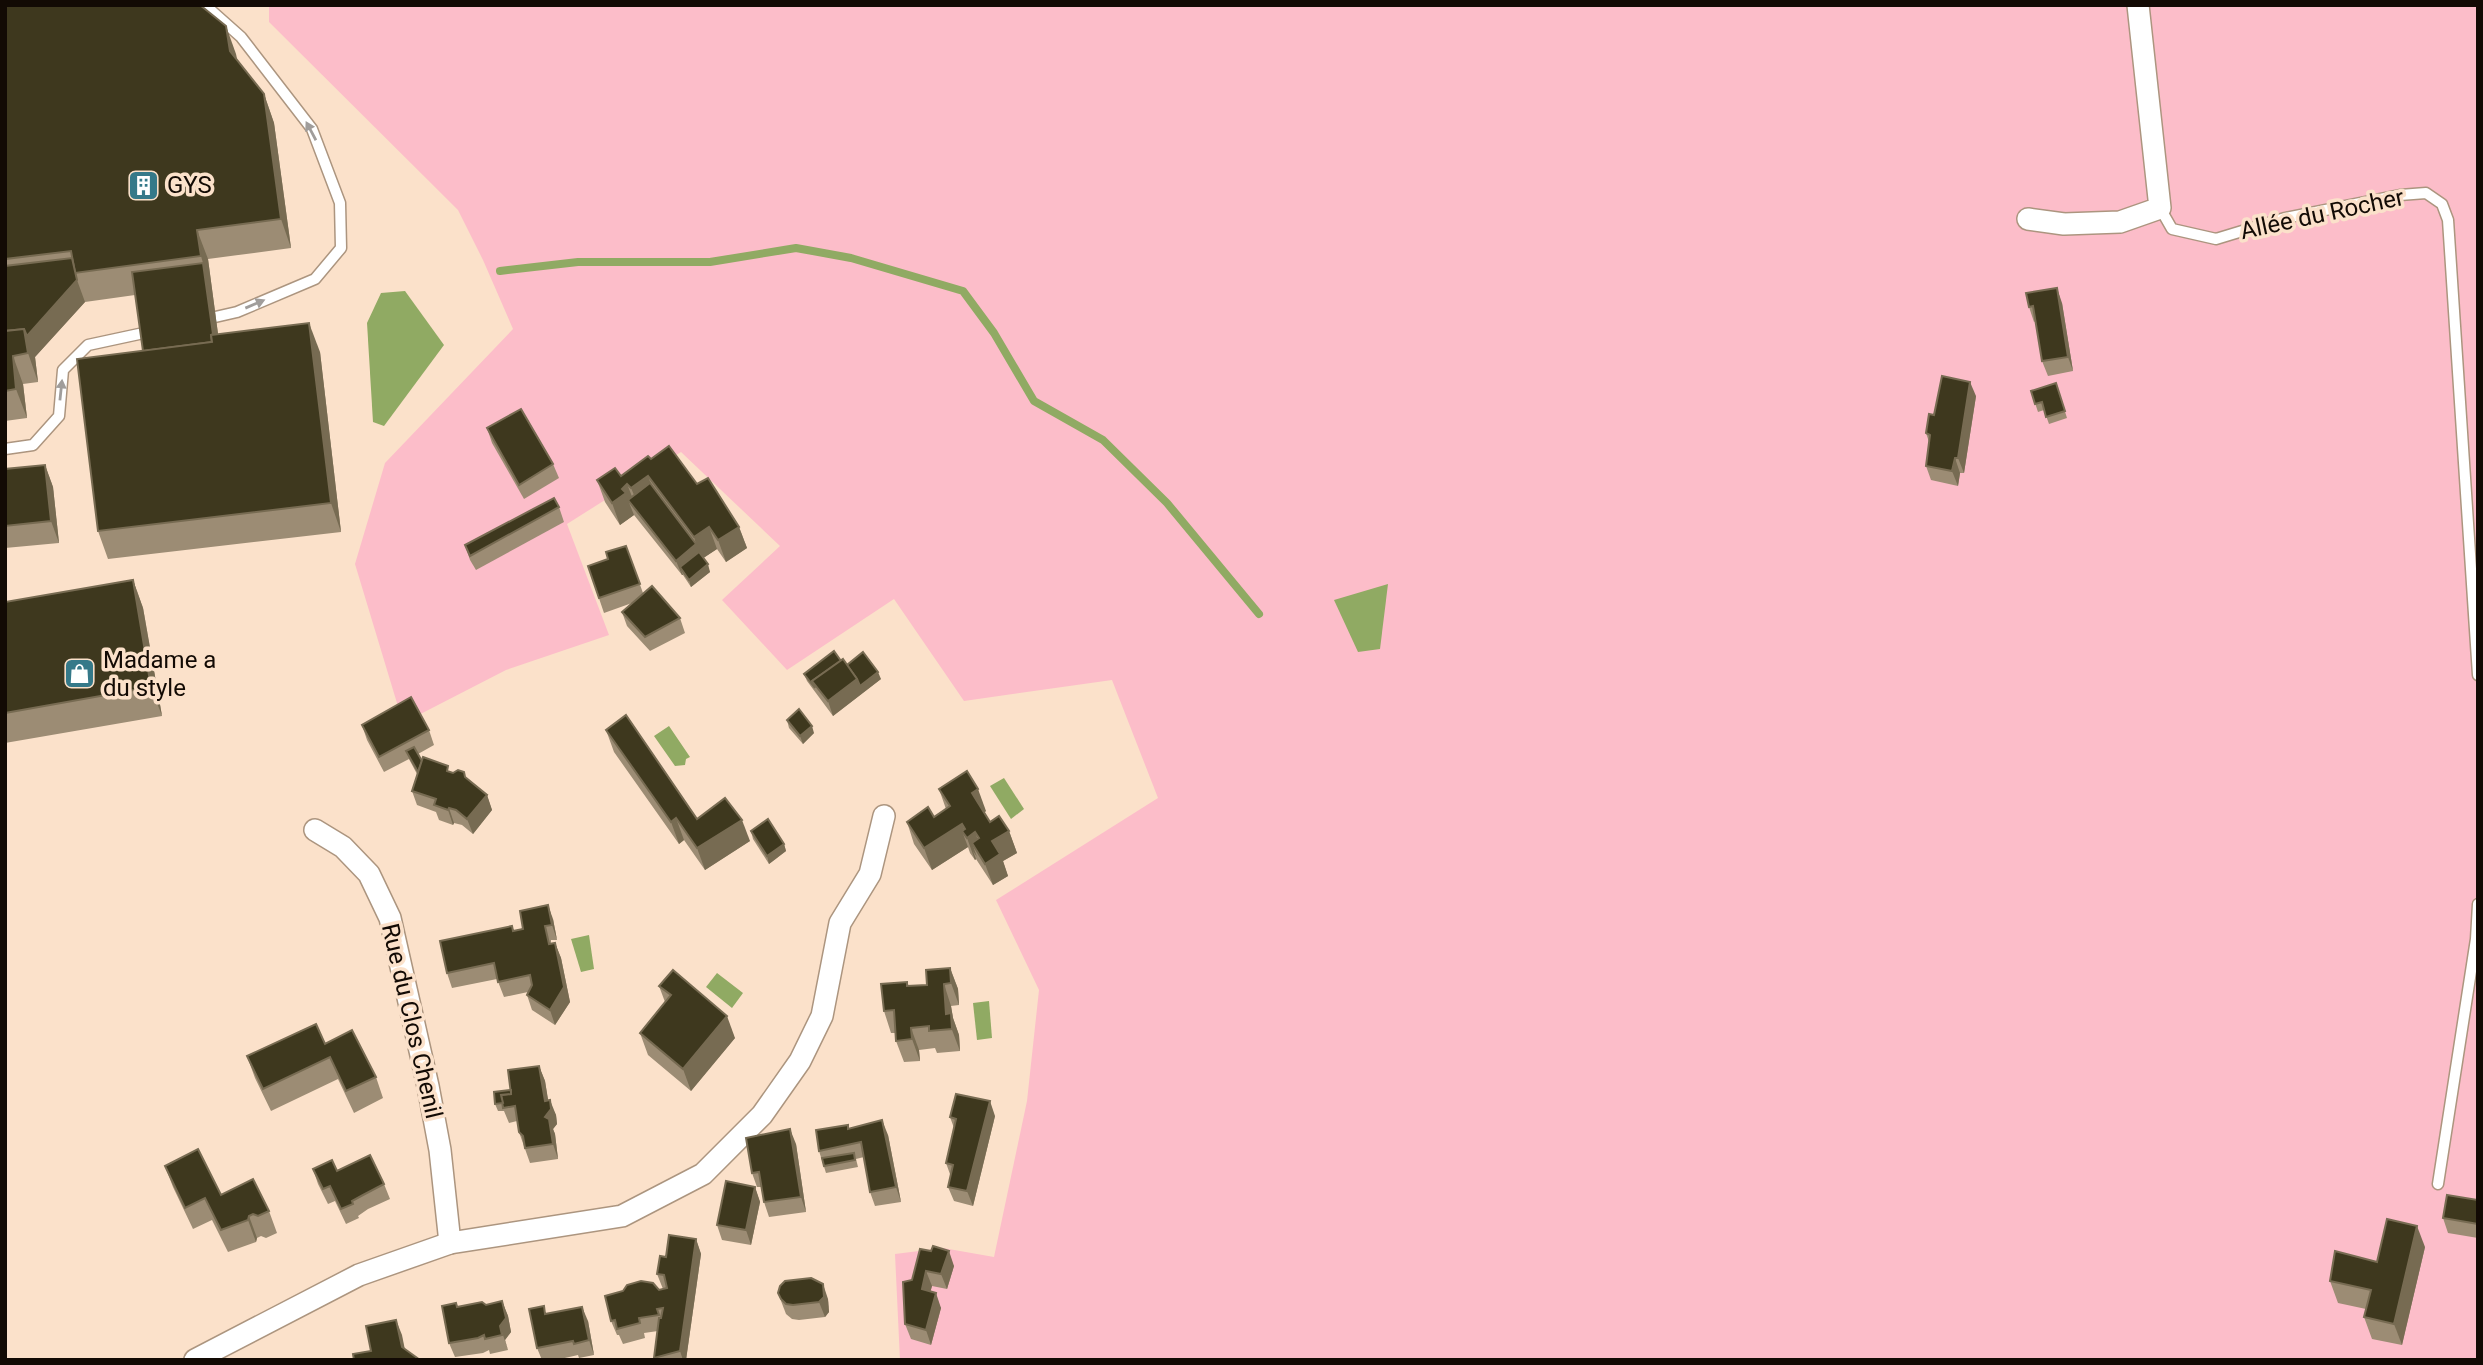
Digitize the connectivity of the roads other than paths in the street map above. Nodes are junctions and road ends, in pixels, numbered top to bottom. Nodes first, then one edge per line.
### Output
1 (205, 5) edge
2 (2138, 5) edge
3 (2160, 208) junction
4 (2028, 219) dead end
5 (197, 321) edge
6 (169, 327) edge
7 (5, 449) edge
8 (2478, 675) edge
9 (884, 816) dead end
10 (315, 830) dead end
11 (2478, 904) edge
12 (2438, 1184) dead end
13 (450, 1243) junction
14 (195, 1360) edge

5 -> 1 lane
2 - 3 street
3 - 4 street
3 - 8 lane, Allée du Rocher
7 -> 6 lane
9 - 13 street
10 - 13 street, Rue du Clos Chenil
11 - 12 lane
13 - 14 street

